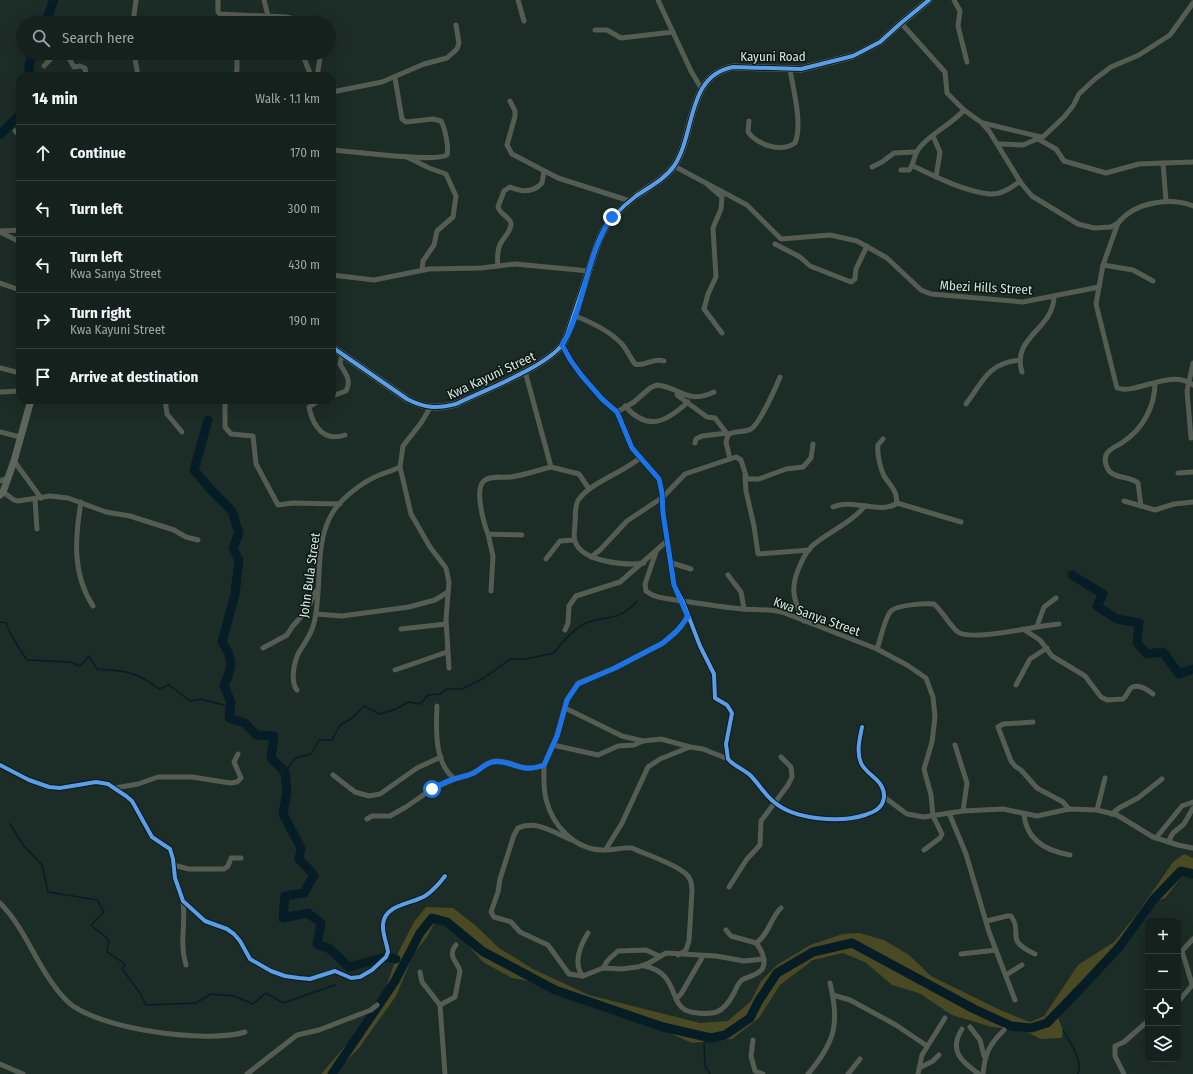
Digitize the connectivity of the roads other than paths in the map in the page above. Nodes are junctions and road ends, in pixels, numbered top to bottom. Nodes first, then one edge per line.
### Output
1 (136, 0) edge
2 (218, 0) edge
3 (264, 0) edge
4 (518, 0) edge
5 (658, 0) edge
6 (929, 0) edge
7 (954, 0) edge
8 (1193, 3) edge
9 (134, 16) edge
10 (268, 16) joint
11 (524, 21) dead end
12 (901, 23) junction
13 (456, 25) dead end
14 (595, 30) dead end
15 (673, 32) junction
16 (50, 60) edge
17 (70, 60) edge
18 (135, 60) edge
19 (237, 60) edge
20 (305, 60) edge
21 (320, 60) edge
22 (967, 62) dead end
23 (44, 66) dead end
24 (790, 69) junction
25 (86, 72) edge
26 (137, 72) edge
27 (236, 72) edge
28 (309, 72) edge
29 (318, 72) edge
30 (395, 78) junction
31 (701, 88) junction
32 (336, 91) edge
33 (510, 101) dead end
34 (964, 110) junction
35 (749, 121) dead end
36 (982, 123) junction
37 (933, 136) junction
38 (1039, 138) junction
39 (999, 144) junction
40 (336, 150) edge
41 (915, 152) junction
42 (406, 156) junction
43 (1193, 162) edge
44 (1163, 164) junction
45 (674, 166) junction
46 (913, 166) junction
47 (872, 167) dead end
48 (901, 170) dead end
49 (544, 172) junction
50 (936, 177) junction
51 (1020, 181) junction
52 (706, 183) junction
53 (630, 201) junction
54 (1166, 201) junction
55 (1193, 206) edge
56 (1118, 223) junction
57 (16, 230) edge
58 (0, 232) edge
59 (16, 240) edge
60 (775, 244) dead end
61 (867, 246) junction
62 (1103, 265) junction
63 (498, 266) junction
64 (422, 270) junction
65 (589, 271) junction
66 (336, 275) edge
67 (1153, 281) dead end
68 (0, 283) edge
69 (1099, 287) junction
70 (16, 289) edge
71 (1054, 297) junction
72 (575, 316) junction
73 (722, 333) dead end
74 (562, 345) junction
75 (336, 350) edge
76 (342, 354) junction
77 (1020, 360) junction
78 (664, 361) dead end
79 (1193, 364) edge
80 (0, 368) edge
81 (525, 371) junction
82 (16, 372) edge
83 (1022, 372) dead end
84 (780, 378) dead end
85 (1155, 382) junction
86 (1191, 384) edge
87 (16, 391) edge
88 (674, 391) junction
89 (0, 392) edge
90 (714, 392) dead end
91 (336, 395) edge
92 (688, 402) junction
93 (30, 404) edge
94 (166, 404) edge
95 (226, 404) edge
96 (314, 404) edge
97 (966, 404) dead end
98 (625, 406) junction
99 (430, 408) junction
100 (617, 412) junction
101 (0, 432) edge
102 (182, 432) dead end
103 (727, 434) junction
104 (345, 435) dead end
105 (20, 437) junction
106 (1191, 438) dead end
107 (883, 439) dead end
108 (695, 443) dead end
109 (813, 444) dead end
110 (640, 458) junction
111 (730, 459) junction
112 (14, 461) junction
113 (400, 467) junction
114 (551, 468) junction
115 (1193, 472) edge
116 (1178, 473) dead end
117 (745, 476) junction
118 (9, 477) junction
119 (0, 481) edge
120 (589, 489) junction
121 (2, 493) edge
122 (662, 497) junction
123 (38, 498) junction
124 (1124, 501) dead end
125 (81, 502) junction
126 (1193, 502) edge
127 (897, 503) junction
128 (340, 504) junction
129 (865, 506) junction
130 (1141, 506) junction
131 (833, 507) dead end
132 (961, 522) dead end
133 (37, 529) dead end
134 (488, 534) junction
135 (522, 535) dead end
136 (198, 540) dead end
137 (574, 540) junction
138 (667, 541) junction
139 (809, 550) junction
140 (656, 552) junction
141 (590, 557) junction
142 (546, 559) dead end
143 (644, 563) junction
144 (672, 563) junction
145 (691, 569) dead end
146 (728, 575) dead end
147 (318, 588) junction
148 (491, 591) dead end
149 (448, 592) junction
150 (1056, 598) dead end
151 (683, 602) junction
152 (93, 606) dead end
153 (744, 609) junction
154 (316, 614) junction
155 (688, 615) junction
156 (804, 621) junction
157 (446, 624) junction
158 (1059, 624) dead end
159 (1037, 626) junction
160 (401, 629) dead end
161 (1022, 629) junction
162 (565, 630) dead end
163 (262, 648) dead end
164 (1047, 648) junction
165 (877, 650) junction
166 (447, 652) junction
167 (449, 668) dead end
168 (395, 670) dead end
169 (1016, 686) dead end
170 (297, 690) dead end
171 (1153, 694) dead end
172 (438, 706) dead end
173 (565, 708) junction
174 (1033, 722) dead end
175 (862, 727) dead end
176 (643, 741) junction
177 (553, 745) junction
178 (955, 745) dead end
179 (690, 748) junction
180 (238, 754) dead end
181 (440, 757) junction
182 (781, 757) dead end
183 (728, 758) junction
184 (0, 765) edge
185 (544, 765) junction
186 (333, 775) dead end
187 (1105, 778) dead end
188 (455, 779) junction
189 (1162, 779) dead end
190 (115, 788) junction
191 (884, 797) junction
192 (774, 802) junction
193 (1193, 802) edge
194 (1193, 808) edge
195 (1069, 809) junction
196 (1097, 810) junction
197 (963, 811) junction
198 (949, 813) junction
199 (1024, 814) junction
200 (1112, 814) junction
201 (933, 816) junction
202 (367, 819) dead end
203 (1156, 838) junction
204 (572, 840) junction
205 (1168, 842) junction
206 (1193, 848) edge
207 (606, 849) junction
208 (924, 850) dead end
209 (1070, 855) dead end
210 (241, 858) dead end
211 (174, 865) junction
212 (445, 876) dead end
213 (729, 887) dead end
214 (183, 901) junction
215 (0, 903) edge
216 (781, 908) dead end
217 (986, 921) junction
218 (726, 930) dead end
219 (588, 933) dead end
220 (1193, 939) edge
221 (756, 943) junction
222 (456, 945) dead end
223 (996, 950) junction
224 (961, 954) dead end
225 (1035, 954) dead end
226 (677, 955) junction
227 (659, 956) junction
228 (703, 956) junction
229 (764, 959) junction
230 (186, 965) dead end
231 (1022, 965) dead end
232 (643, 966) junction
233 (603, 968) junction
234 (420, 972) dead end
235 (1006, 975) junction
236 (583, 976) junction
237 (830, 983) dead end
238 (1192, 984) edge
239 (833, 995) junction
240 (1181, 998) edge
241 (676, 999) junction
242 (1015, 1000) dead end
243 (377, 1005) dead end
244 (440, 1005) junction
245 (945, 1018) dead end
246 (1145, 1024) edge
247 (970, 1027) dead end
248 (962, 1029) dead end
249 (1004, 1030) dead end
250 (245, 1032) dead end
251 (753, 1040) dead end
252 (927, 1046) junction
253 (939, 1055) dead end
254 (984, 1056) junction
255 (860, 1059) dead end
256 (0, 1064) edge
257 (919, 1068) junction
258 (23, 1074) edge
259 (248, 1074) edge
260 (445, 1074) edge
261 (763, 1074) edge
262 (808, 1074) edge
263 (848, 1074) edge
264 (918, 1074) edge
265 (979, 1074) edge
266 (982, 1074) edge
267 (1124, 1074) edge

1 - 9 street
2 - 10 street
3 - 10 street
4 - 11 street
5 - 15 street
6 - 12 street, Kayuni Road
7 - 22 street
8 - 38 street
12 - 24 street, Kayuni Road
12 - 34 street
13 - 30 street
14 - 15 street
15 - 31 street
16 - 23 street
17 - 25 street
18 - 26 street
19 - 27 street
20 - 28 street
21 - 29 street
24 - 31 street, Kayuni Road
24 - 35 street
30 - 32 street
30 - 42 street
31 - 45 street, Kwa Kayuni Street
33 - 49 street
34 - 36 street
34 - 37 street
36 - 38 street
36 - 39 street
37 - 41 street
37 - 50 street
38 - 39 street
38 - 44 street
39 - 51 street
40 - 42 street
41 - 46 street
41 - 47 street
42 - 64 street
43 - 44 street
44 - 54 street
45 - 52 street, Mbezi Hills Street
45 - 53 street, Kwa Kayuni Street
46 - 48 street
46 - 50 street
49 - 53 street
49 - 63 street
50 - 51 street
51 - 56 street
52 - 61 street, Mbezi Hills Street
52 - 73 street
53 - 65 street, Kwa Kayuni Street
54 - 55 street
54 - 56 street
56 - 62 street
57 - 58 street
58 - 59 street
60 - 61 street
61 - 71 street, Mbezi Hills Street
62 - 67 street
62 - 69 street
63 - 64 street
63 - 65 street
64 - 66 street
65 - 72 street, Kwa Kayuni Street
68 - 70 street
69 - 71 street, Mbezi Hills Street
69 - 85 street
71 - 77 street
72 - 74 street, Kwa Kayuni Street
72 - 78 street
74 - 81 street, Kwa Kayuni Street
74 - 100 street
75 - 76 street, Kwa Kayuni Street
76 - 91 street
76 - 99 street, Kwa Kayuni Street
77 - 83 street
77 - 97 street
79 - 86 street
80 - 82 street
81 - 99 street, Kwa Kayuni Street
81 - 114 street
84 - 103 street
85 - 86 street
85 - 130 street
86 - 106 street
87 - 89 street
88 - 90 street
88 - 92 street
88 - 98 street
92 - 98 street
92 - 103 street
93 - 105 street
94 - 102 street
95 - 128 street
96 - 104 street
98 - 100 street
99 - 113 street
100 - 110 street
101 - 105 street
103 - 108 street
103 - 111 street
105 - 112 street
107 - 127 street
109 - 117 street
110 - 120 street
110 - 122 street
111 - 117 street
111 - 122 street
112 - 118 street
112 - 123 street
113 - 128 street, John Bula Street
113 - 149 street
114 - 120 street
114 - 134 street
115 - 116 street
117 - 139 street
118 - 119 street
118 - 121 street
120 - 137 street
121 - 123 street
122 - 138 street
122 - 141 street
123 - 125 street
123 - 133 street
124 - 130 street
125 - 136 street
125 - 152 street
126 - 130 street
127 - 129 street
127 - 132 street
128 - 147 street, John Bula Street
129 - 131 street
129 - 139 street
134 - 135 street
134 - 148 street
137 - 141 street
137 - 142 street
138 - 140 street
138 - 144 street
139 - 156 street
140 - 143 street
140 - 151 street, Kwa Sanya Street
141 - 143 street
143 - 162 street
144 - 145 street
144 - 151 street
146 - 153 street
147 - 154 street, John Bula Street
147 - 163 street
149 - 154 street
149 - 157 street
150 - 159 street
151 - 153 street, Kwa Sanya Street
151 - 155 street
153 - 156 street, Kwa Sanya Street
154 - 170 street, John Bula Street
155 - 173 street
155 - 183 street
156 - 165 street, Kwa Sanya Street
157 - 160 street
157 - 166 street
158 - 159 street
159 - 161 street
161 - 164 street
161 - 165 street
164 - 169 street
164 - 171 street
165 - 201 street, Kwa Sanya Street
166 - 167 street
166 - 168 street
172 - 181 street
173 - 176 street
173 - 177 street
174 - 195 street
175 - 191 street
176 - 177 street
176 - 179 street
177 - 185 street
178 - 197 street
179 - 183 street
179 - 207 street
180 - 190 street
181 - 186 street
181 - 188 street
182 - 192 street
183 - 192 street
184 - 190 street
185 - 188 street
185 - 204 street
187 - 196 street
188 - 202 street
189 - 200 street
190 - 211 street
191 - 192 street
191 - 201 street
192 - 213 street
193 - 203 street
194 - 205 street
195 - 196 street
195 - 199 street
196 - 200 street
197 - 198 street
197 - 199 street
198 - 201 street
198 - 217 street
199 - 209 street
200 - 203 street
201 - 208 street
203 - 205 street
204 - 207 street
204 - 236 street
205 - 206 street
207 - 226 street
210 - 211 street
211 - 214 street
212 - 214 street
214 - 230 street
215 - 250 street
216 - 221 street
217 - 223 street
217 - 225 street
218 - 221 street
219 - 236 street
220 - 238 street
221 - 229 street
222 - 244 street
223 - 224 street
223 - 235 street
226 - 227 street
226 - 228 street
227 - 232 street
227 - 233 street
228 - 229 street
228 - 241 street
229 - 241 street
231 - 235 street
232 - 233 street
232 - 241 street
233 - 236 street
234 - 244 street
235 - 242 street
237 - 239 street
238 - 240 street
239 - 252 street
239 - 262 street
243 - 259 street
244 - 260 street
245 - 252 street
246 - 267 street
247 - 254 street
248 - 265 street
249 - 254 street
251 - 261 street
252 - 257 street
253 - 257 street
254 - 266 street
255 - 263 street
256 - 258 street
257 - 264 street

